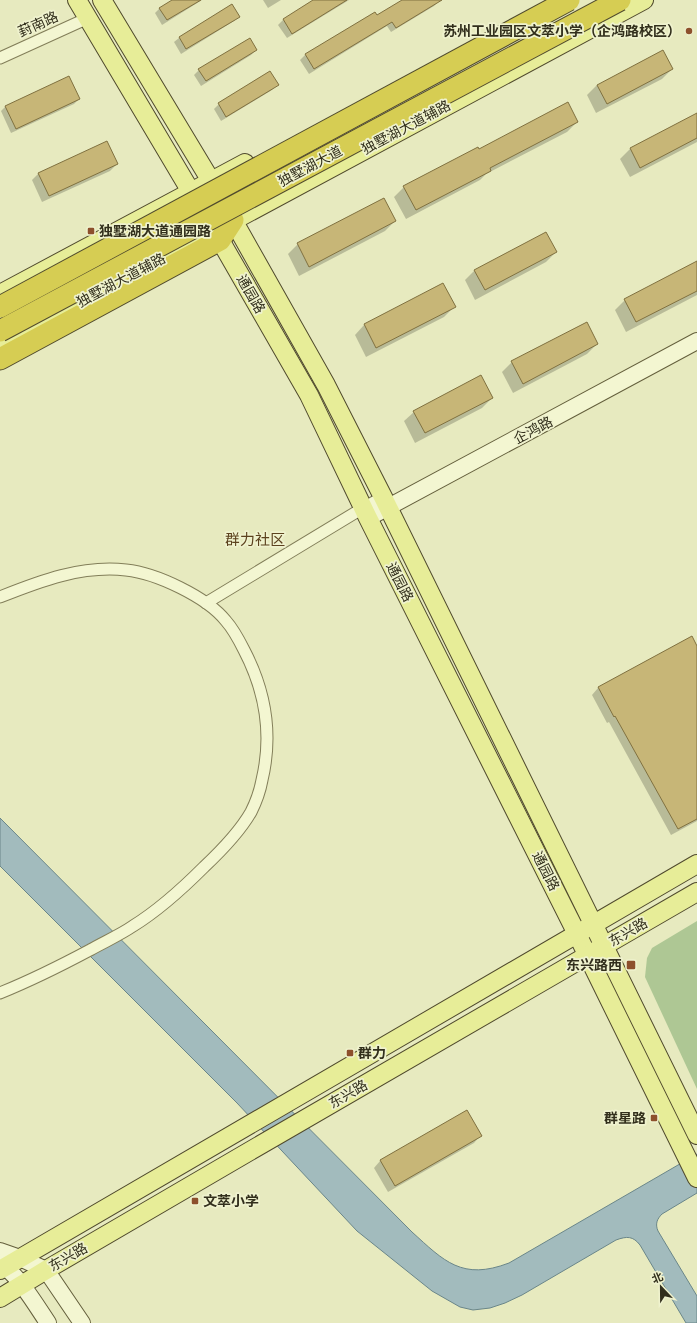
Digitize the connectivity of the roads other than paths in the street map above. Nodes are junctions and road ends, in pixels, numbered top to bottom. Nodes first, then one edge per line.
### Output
1 (77, 0) edge
2 (102, 0) edge
3 (549, 0) edge
4 (569, 0) edge
5 (620, 0) edge
6 (644, 0) edge
7 (88, 18) junction
8 (0, 58) edge
9 (211, 181) junction
10 (192, 192) junction
11 (228, 212) junction
12 (204, 214) junction
13 (217, 235) junction
14 (0, 294) edge
15 (0, 307) edge
16 (60, 314) junction
17 (40, 337) junction
18 (697, 341) edge
19 (2, 347) edge
20 (386, 502) junction
21 (366, 513) junction
22 (0, 597) edge
23 (206, 603) junction
24 (697, 864) edge
25 (697, 892) edge
26 (594, 925) junction
27 (577, 934) junction
28 (604, 946) junction
29 (587, 955) junction
30 (0, 993) edge
31 (697, 1135) edge
32 (697, 1178) edge
33 (5, 1261) edge
34 (46, 1270) junction
35 (22, 1285) junction
36 (0, 1298) edge
37 (48, 1323) edge
38 (82, 1323) edge

1 - 7 main road, 通园路
2 - 9 main road, 通园路
3 - 9 main road
4 - 15 highway, 独墅湖大道, bridge
5 - 19 highway, 独墅湖大道, bridge
6 - 11 main road, 独墅湖大道辅路
7 - 8 street, 葑南路
7 - 10 main road, 通园路
9 - 10 main road
9 - 11 main road, 通园路
10 - 12 main road, 通园路
10 - 14 main road
11 - 12 main road, 独墅湖大道辅路
11 - 13 highway
11 - 20 main road, 通园路
12 - 13 main road, 通园路
12 - 19 main road, 独墅湖大道辅路
13 - 16 main road, 独墅湖大道辅路
13 - 17 highway
13 - 21 main road, 通园路
16 - 17 highway
16 - 19 main road, 独墅湖大道辅路
17 - 19 highway
18 - 20 street, 企鸿路
20 - 21 street, 企鸿路
20 - 26 main road, 通园路
21 - 23 street
21 - 27 main road, 通园路
22 - 23 street
23 - 30 street
24 - 26 main road, 东兴路
25 - 28 main road, 东兴路
26 - 27 main road, 东兴路
26 - 28 main road, 通园路
27 - 29 main road, 通园路
27 - 33 main road, 东兴路
28 - 29 main road, 东兴路
28 - 31 main road, 通园路
29 - 32 main road, 通园路
29 - 34 main road, 东兴路
33 - 34 street
33 - 35 street
34 - 35 main road, 东兴路
34 - 38 street
35 - 36 main road, 东兴路
35 - 37 street

